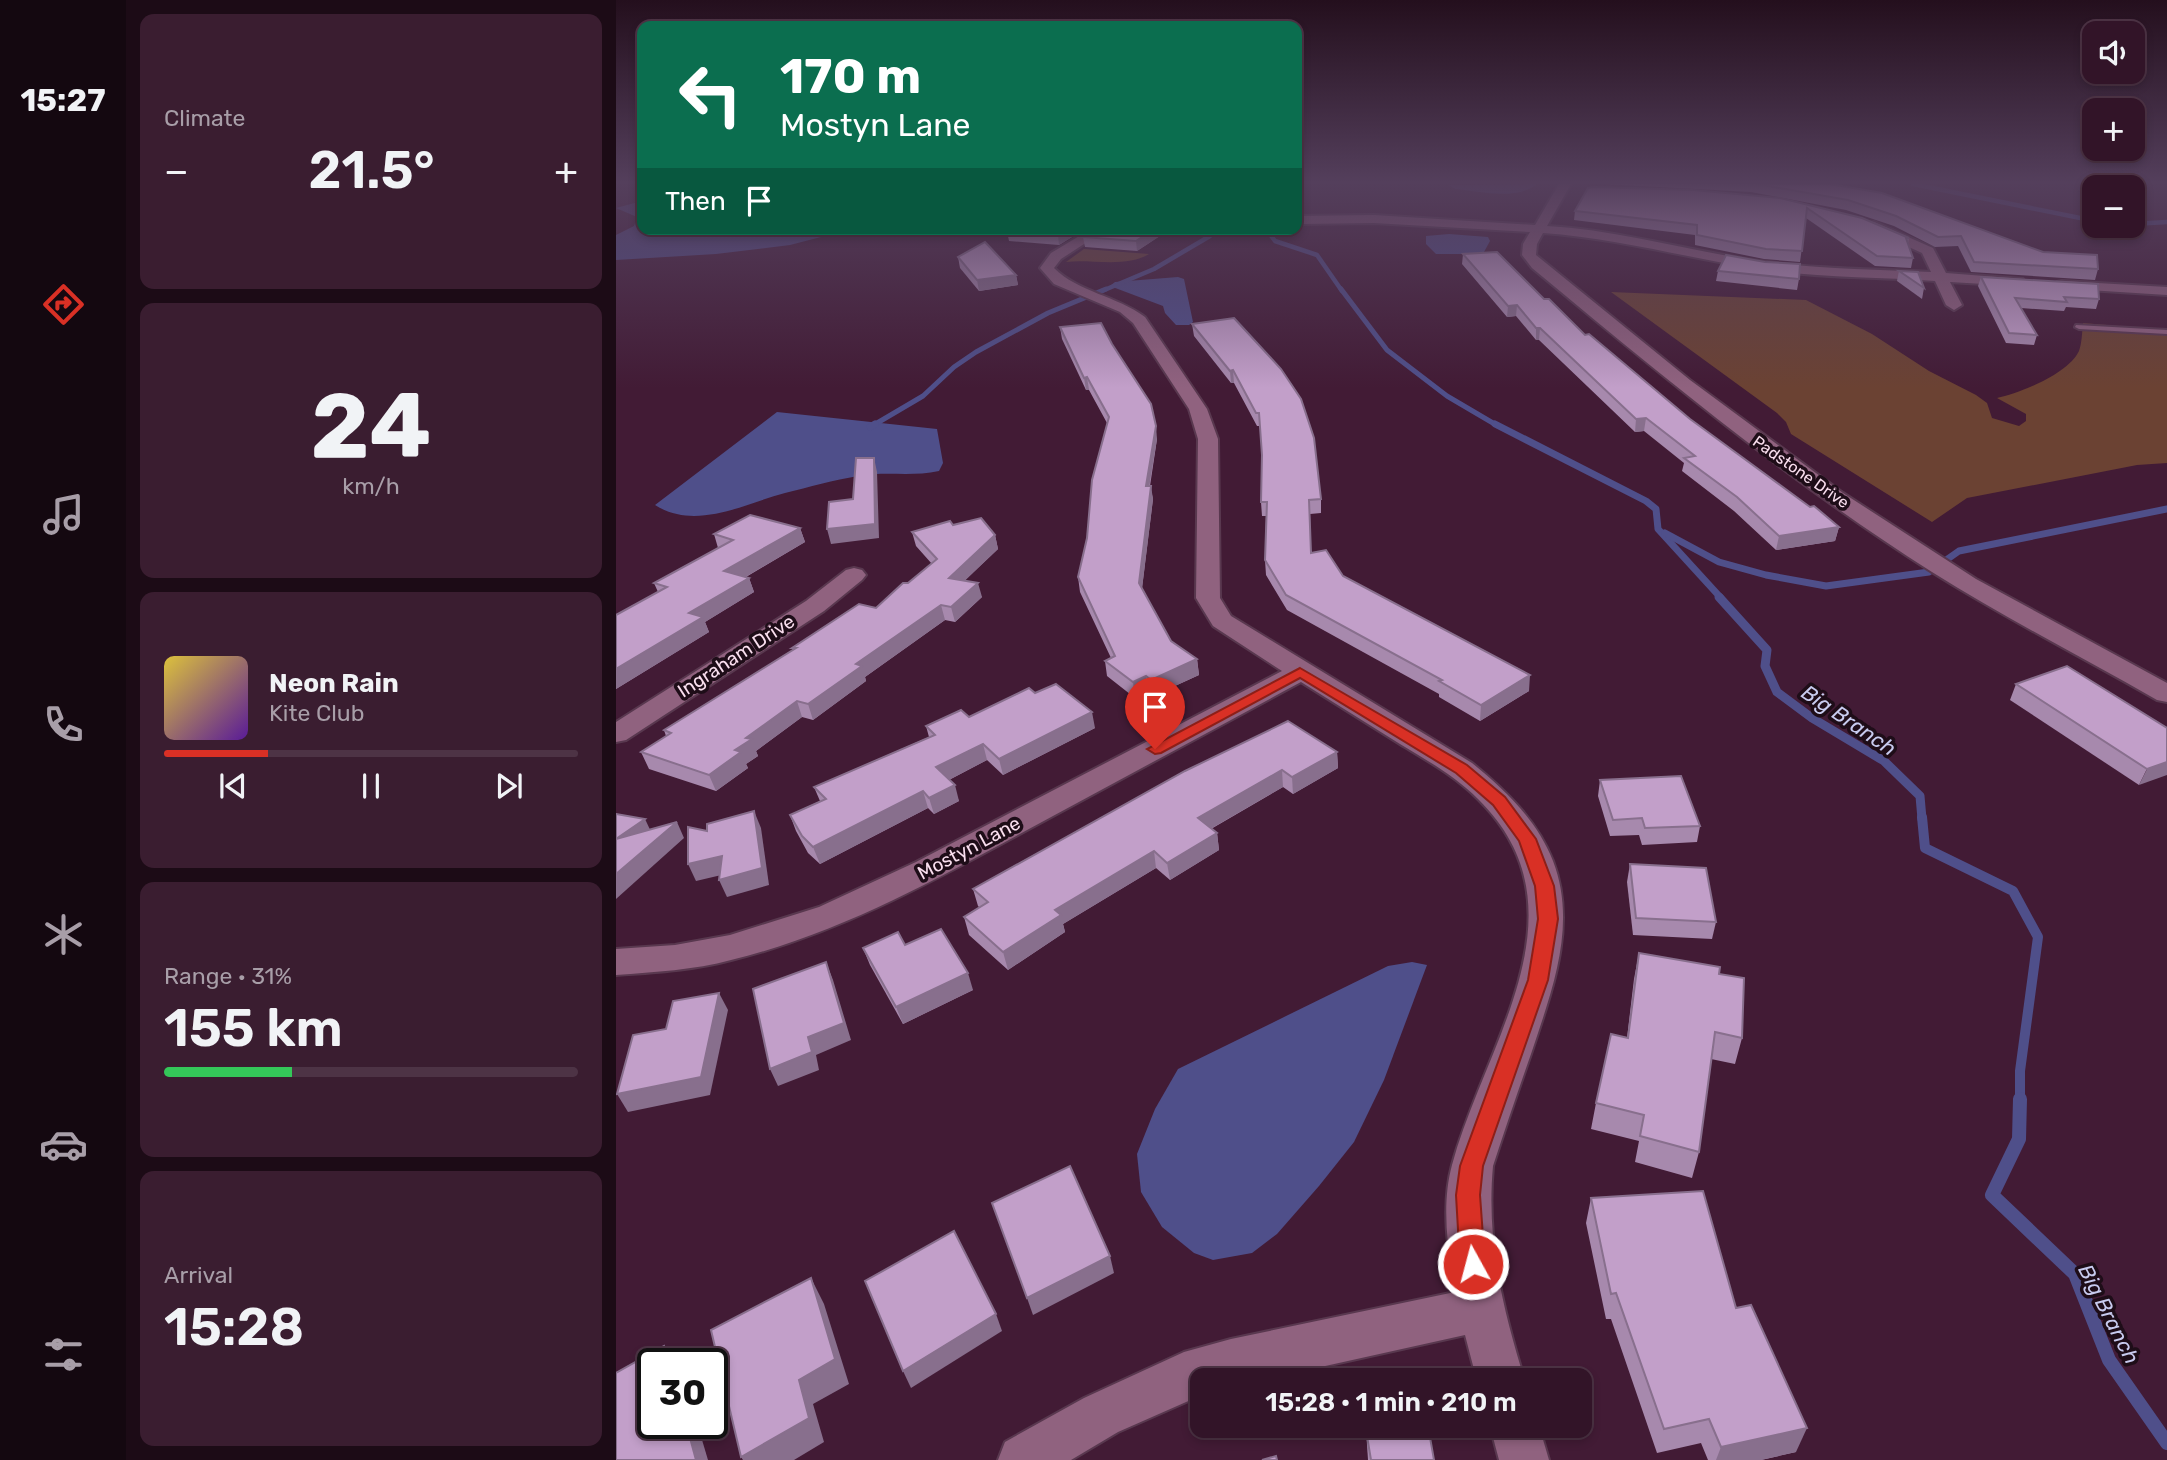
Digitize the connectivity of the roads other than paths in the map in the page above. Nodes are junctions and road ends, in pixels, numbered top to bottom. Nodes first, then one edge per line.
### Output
1 (1062, 252) edge
2 (1530, 252) edge
3 (1681, 252) edge
4 (1929, 252) edge
5 (1943, 278) junction
6 (2167, 291) edge
7 (1954, 305) dead end
8 (2079, 327) dead end
9 (2167, 332) edge
10 (854, 575) dead end
11 (1300, 672) junction
12 (2167, 694) edge
13 (616, 734) edge
14 (616, 962) edge
15 (1480, 1309) junction
16 (1497, 1368) edge
17 (1518, 1438) edge
18 (1023, 1460) edge
19 (1524, 1460) edge

1 - 11 street
2 - 12 street, Padstone Drive
3 - 5 street
4 - 5 street
5 - 6 street
5 - 7 street
8 - 9 lane
10 - 13 street, Ingraham Drive
11 - 14 street, Mostyn Lane
11 - 15 street
15 - 16 street
15 - 18 street
17 - 19 street

